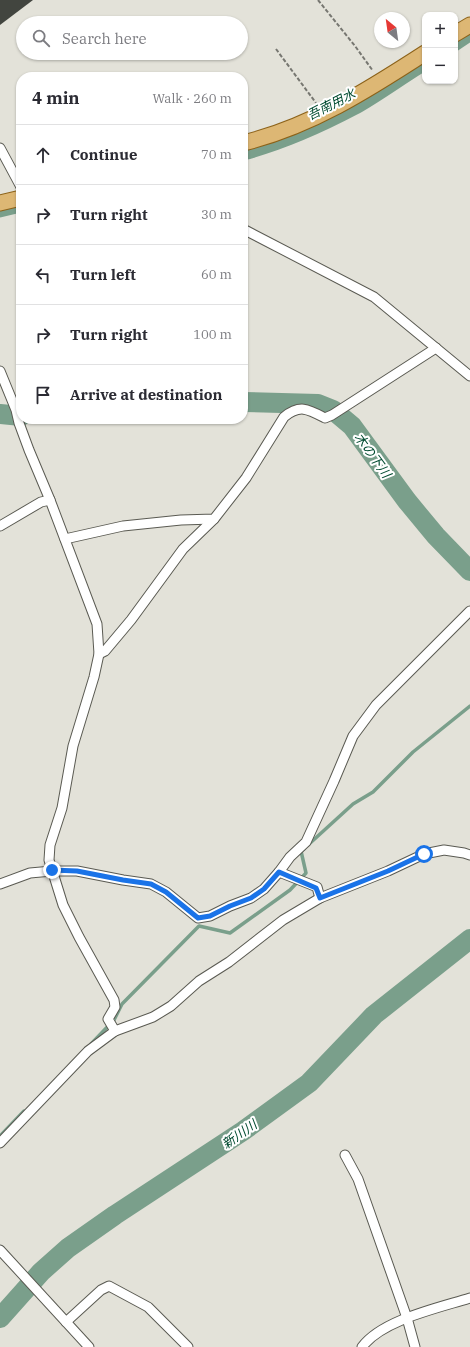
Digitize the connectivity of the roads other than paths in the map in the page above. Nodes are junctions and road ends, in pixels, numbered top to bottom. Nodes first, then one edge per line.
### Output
1 (470, 25) edge
2 (458, 32) edge
3 (422, 55) edge
4 (248, 141) edge
5 (0, 148) edge
6 (16, 177) edge
7 (16, 199) edge
8 (0, 203) edge
9 (248, 232) edge
10 (436, 348) junction
11 (0, 371) edge
12 (470, 376) edge
13 (16, 410) edge
14 (19, 424) edge
15 (50, 500) junction
16 (214, 519) junction
17 (0, 526) edge
18 (65, 539) junction
19 (470, 611) edge
20 (99, 654) junction
21 (470, 856) edge
22 (52, 870) junction
23 (279, 872) junction
24 (0, 884) edge
25 (320, 898) junction
26 (113, 1026) junction
27 (0, 1143) edge
28 (345, 1155) dead end
29 (0, 1250) edge
30 (470, 1298) edge
31 (407, 1318) junction
32 (66, 1322) junction
33 (90, 1347) edge
34 (188, 1347) edge
35 (362, 1347) edge
36 (414, 1347) edge

1 - 2 main road
3 - 4 main road
5 - 6 street
7 - 8 main road
9 - 10 street
10 - 12 street
10 - 16 street
11 - 13 street
14 - 15 street
15 - 17 street
15 - 18 street
16 - 18 street
16 - 20 street
18 - 20 street
19 - 23 street
20 - 22 street
21 - 25 street
22 - 23 street
22 - 24 street
22 - 26 street
23 - 25 street
25 - 26 street
26 - 27 street
28 - 31 street
29 - 32 street
30 - 31 street
31 - 35 street
31 - 36 street
32 - 33 street
32 - 34 street

